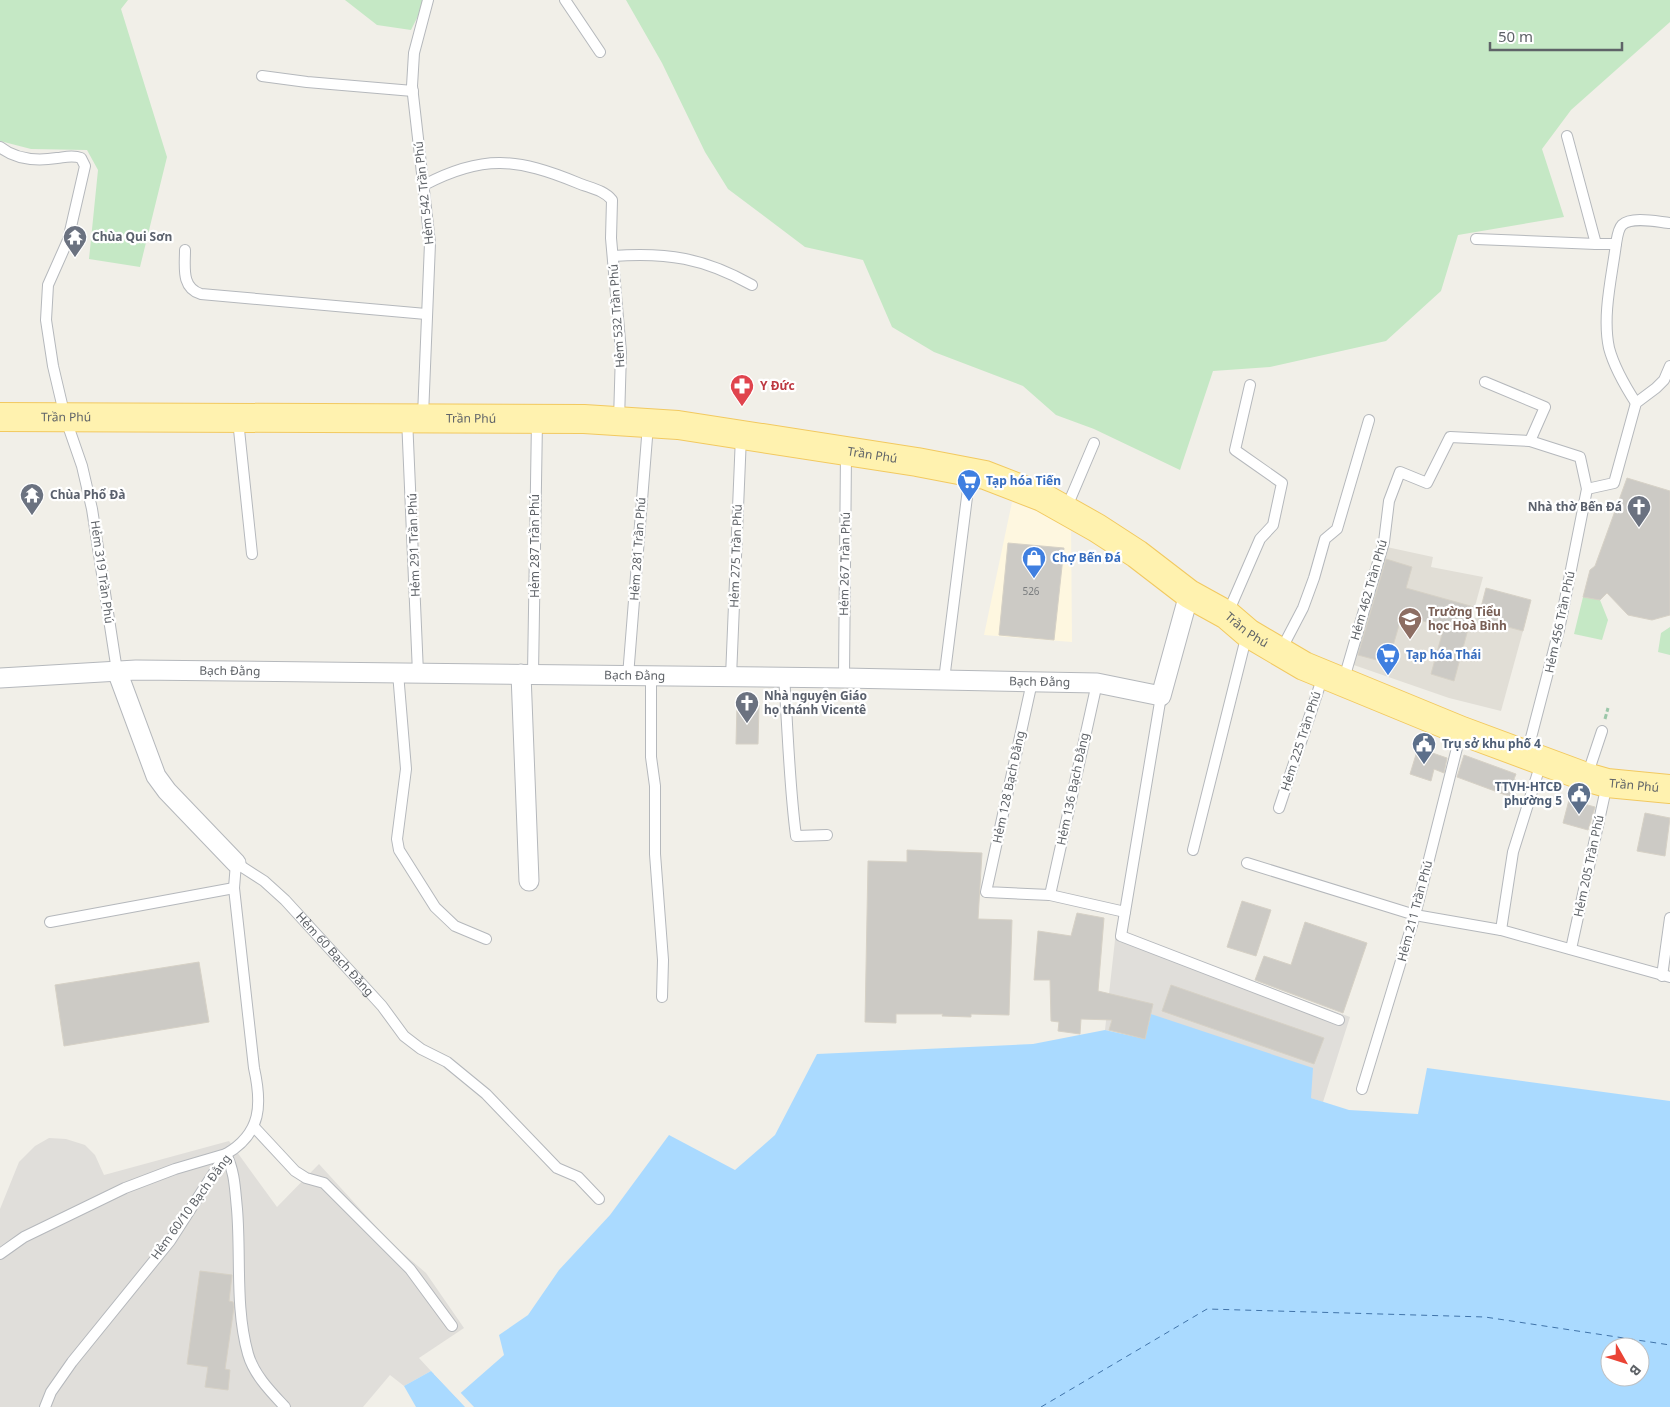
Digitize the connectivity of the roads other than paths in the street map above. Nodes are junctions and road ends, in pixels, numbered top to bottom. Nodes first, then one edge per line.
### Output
1 (428, 0) edge
2 (565, 0) edge
3 (600, 52) dead end
4 (262, 76) dead end
5 (413, 91) junction
6 (1567, 136) dead end
7 (0, 147) edge
8 (424, 185) junction
9 (1670, 223) edge
10 (1476, 239) dead end
11 (1596, 244) junction
12 (1616, 244) junction
13 (186, 250) dead end
14 (613, 256) junction
15 (752, 285) dead end
16 (426, 314) junction
17 (1669, 370) edge
18 (1486, 382) dead end
19 (1250, 384) dead end
20 (1636, 403) junction
21 (238, 416) junction
22 (0, 417) edge
23 (65, 417) junction
24 (415, 417) junction
25 (537, 418) junction
26 (1369, 420) dead end
27 (619, 421) junction
28 (648, 423) junction
29 (741, 435) junction
30 (1530, 442) junction
31 (1094, 444) dead end
32 (846, 451) junction
33 (970, 472) junction
34 (1587, 490) junction
35 (1065, 510) junction
36 (252, 554) dead end
37 (1189, 594) junction
38 (1227, 616) junction
39 (1248, 633) junction
40 (1279, 653) junction
41 (118, 671) junction
42 (398, 673) junction
43 (418, 673) junction
44 (527, 674) junction
45 (628, 676) junction
46 (651, 676) junction
47 (731, 677) junction
48 (784, 677) junction
49 (0, 678) edge
50 (844, 678) junction
51 (1332, 679) junction
52 (944, 680) junction
53 (1032, 682) junction
54 (1097, 683) junction
55 (1161, 696) junction
56 (1602, 730) dead end
57 (1462, 731) junction
58 (1534, 756) junction
59 (1597, 780) junction
60 (1670, 789) edge
61 (1279, 808) dead end
62 (827, 835) dead end
63 (1193, 850) dead end
64 (236, 863) junction
65 (1247, 864) dead end
66 (529, 881) dead end
67 (234, 888) junction
68 (1050, 895) junction
69 (1125, 912) junction
70 (1415, 915) junction
71 (1670, 918) edge
72 (50, 922) dead end
73 (1501, 930) junction
74 (486, 939) dead end
75 (1571, 949) junction
76 (1666, 976) edge
77 (662, 997) dead end
78 (1339, 1020) dead end
79 (1362, 1089) dead end
80 (255, 1128) junction
81 (226, 1154) junction
82 (599, 1199) dead end
83 (0, 1254) edge
84 (452, 1326) dead end
85 (45, 1407) edge
86 (285, 1407) edge

1 - 5 lane, Hẻm 542 Trần Phú
2 - 3 lane
4 - 5 lane
5 - 8 lane, Hẻm 542 Trần Phú
6 - 11 lane
7 - 23 lane, Hẻm 319 Trần Phú
8 - 14 lane, Hẻm 532 Trần Phú
8 - 16 lane, Hẻm 542 Trần Phú
9 - 12 lane
10 - 11 lane
11 - 12 lane
12 - 20 lane
13 - 16 lane
14 - 15 lane
14 - 27 lane, Hẻm 532 Trần Phú
16 - 24 lane, Hẻm 542 Trần Phú
17 - 20 lane
18 - 30 lane
19 - 38 lane
20 - 34 lane
21 - 23 main road, Trần Phú
21 - 24 main road, Trần Phú
21 - 36 lane
22 - 23 main road, Trần Phú
23 - 41 lane, Hẻm 319 Trần Phú
24 - 25 main road, Trần Phú
24 - 43 lane, Hẻm 291 Trần Phú
25 - 27 main road, Trần Phú
25 - 44 lane, Hẻm 287 Trần Phú
26 - 40 lane
27 - 28 main road, Trần Phú
28 - 29 main road, Trần Phú
28 - 45 lane, Hẻm 281 Trần Phú
29 - 32 main road, Trần Phú
29 - 47 lane, Hẻm 275 Trần Phú
30 - 34 lane, Hẻm 462 Trần Phú
30 - 51 lane, Hẻm 462 Trần Phú
31 - 35 lane
32 - 33 main road, Trần Phú
32 - 50 lane, Hẻm 267 Trần Phú
33 - 35 main road, Trần Phú
33 - 52 lane
34 - 58 lane, Hẻm 456 Trần Phú
35 - 37 main road, Trần Phú
37 - 38 main road, Trần Phú
37 - 55 street
38 - 39 main road, Trần Phú
39 - 40 main road, Trần Phú
39 - 63 lane
40 - 51 main road, Trần Phú
41 - 42 street, Bạch Đằng
41 - 49 street, Bạch Đằng
41 - 64 street, Hẻm 60 Bạch Đằng
42 - 43 street, Bạch Đằng
42 - 74 lane
43 - 44 street, Bạch Đằng
44 - 45 street, Bạch Đằng
44 - 66 street
45 - 46 street, Bạch Đằng
46 - 47 street, Bạch Đằng
46 - 77 lane
47 - 48 street, Bạch Đằng
48 - 50 street, Bạch Đằng
48 - 62 lane
50 - 52 street, Bạch Đằng
51 - 57 main road, Trần Phú
51 - 61 lane, Hẻm 225 Trần Phú
52 - 53 street, Bạch Đằng
53 - 54 street, Bạch Đằng
53 - 68 lane, Hẻm 128 Bạch Đằng
54 - 55 street, Bạch Đằng
54 - 68 lane, Hẻm 136 Bạch Đằng
55 - 69 lane
56 - 59 lane, Hẻm 205 Trần Phú
57 - 58 main road, Trần Phú
57 - 70 lane, Hẻm 211 Trần Phú
58 - 59 main road, Trần Phú
58 - 73 lane, Hẻm 456 Trần Phú
59 - 60 main road, Trần Phú
59 - 75 lane, Hẻm 205 Trần Phú
64 - 67 lane
64 - 82 lane, Hẻm 60 Bạch Đằng
65 - 70 lane
67 - 72 lane
67 - 80 lane
68 - 69 lane
69 - 78 lane
70 - 73 lane
70 - 79 lane, Hẻm 211 Trần Phú
71 - 76 lane
73 - 75 lane
75 - 76 lane
80 - 81 lane, Hẻm 60/10 Bạch Đằng
80 - 84 lane
81 - 83 lane
81 - 85 lane, Hẻm 60/10 Bạch Đằng
81 - 86 lane

